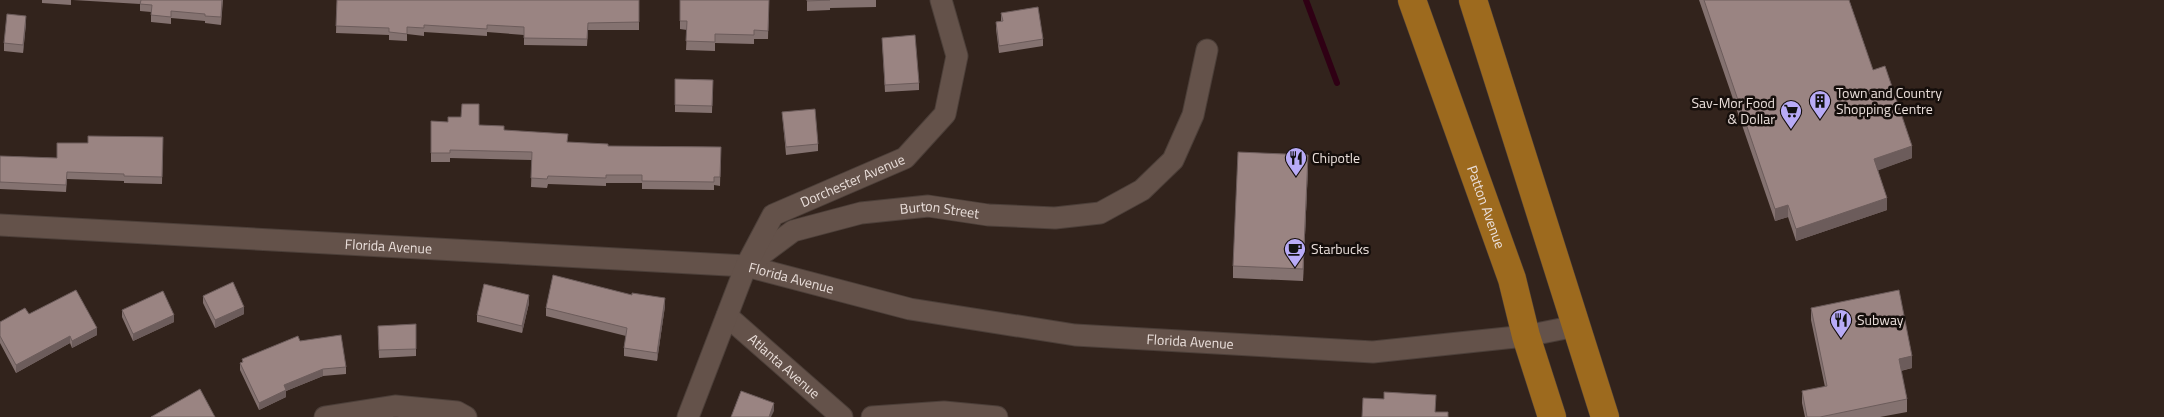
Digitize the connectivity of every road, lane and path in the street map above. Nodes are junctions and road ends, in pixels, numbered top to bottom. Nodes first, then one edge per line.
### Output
1 (941, 0) edge
2 (1412, 0) edge
3 (1474, 0) edge
4 (1207, 50) dead end
5 (0, 225) edge
6 (746, 266) junction
7 (727, 316) junction
8 (1576, 326) junction
9 (1526, 336) junction
10 (325, 417) edge
11 (466, 417) edge
12 (688, 417) edge
13 (842, 417) edge
14 (872, 417) edge
15 (997, 417) edge
16 (1552, 417) edge
17 (1605, 417) edge

1 - 6 street, Dorchester Avenue
2 - 9 main road, Patton Avenue
3 - 8 main road
4 - 6 street, Burton Street
5 - 6 street, Florida Avenue
6 - 7 street
6 - 9 street, Florida Avenue
7 - 12 street
7 - 13 street, Atlanta Avenue
8 - 9 street, Florida Avenue
8 - 17 main road
9 - 16 main road, Patton Avenue
10 - 11 street
14 - 15 street

